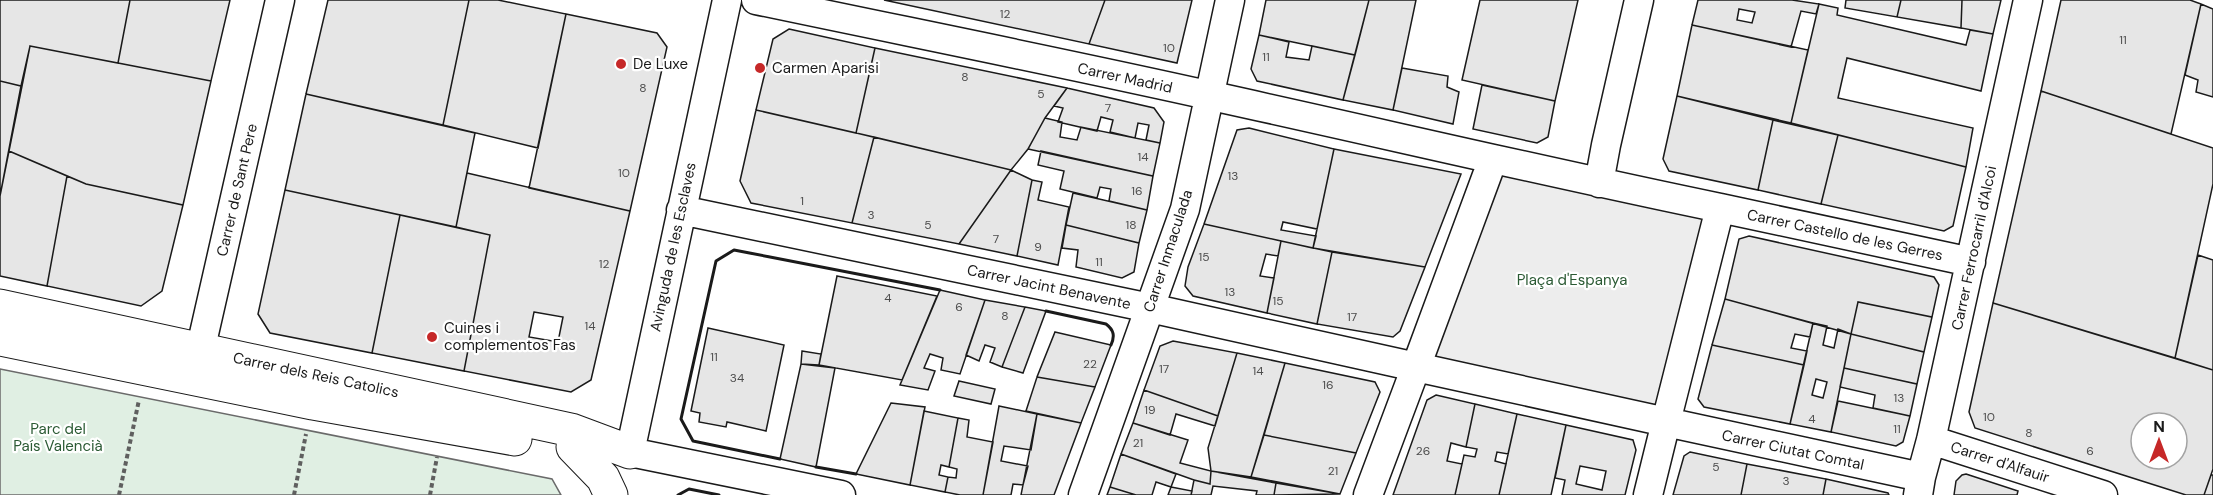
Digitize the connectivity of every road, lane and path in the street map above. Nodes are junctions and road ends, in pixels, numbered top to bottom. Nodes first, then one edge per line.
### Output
1 (280, 0) edge
2 (728, 0) edge
3 (756, 0) edge
4 (1230, 0) edge
5 (1639, 0) edge
6 (2028, 0) edge
7 (1210, 95) junction
8 (1492, 159) junction
9 (1599, 183) junction
10 (1720, 208) junction
11 (681, 210) junction
12 (1971, 262) junction
13 (0, 306) edge
14 (1150, 308) junction
15 (0, 339) edge
16 (197, 365) junction
17 (1416, 367) junction
18 (145, 370) junction
19 (313, 403) junction
20 (1666, 422) junction
21 (443, 427) junction
22 (1932, 440) junction
23 (573, 447) junction
24 (630, 452) junction
25 (1919, 486) edge
26 (119, 495) edge
27 (294, 495) edge
28 (430, 495) edge
29 (611, 495) edge
30 (626, 495) edge
31 (841, 495) edge
32 (1083, 495) edge
33 (1368, 495) edge
34 (1648, 495) edge
35 (2103, 495) edge

1 - 16 street, Carrer de Sant Pere
2 - 11 street, Avinguda de les Esclaves
3 - 7 street, Carrer Madrid
4 - 7 street, Carrer Inmaculada
5 - 9 street
6 - 12 street, Carrer Ferrocarril d'Alcoi
7 - 8 street, Carrer Madrid
7 - 14 street, Carrer Inmaculada
8 - 9 street
8 - 17 street
9 - 10 street
10 - 12 street, Carrer Castello de les Gerres
10 - 20 street
11 - 14 street, Carrer Jacint Benavente
11 - 24 street, Avinguda de les Esclaves
12 - 22 street, Carrer Ferrocarril d'Alcoi
13 - 16 street, Carrer dels Reis Catolics
14 - 17 street, Carrer Jacint Benavente
14 - 32 street, Carrer Inmaculada
15 - 18 street, Carrer dels Reis Catolics
16 - 18 street, Carrer dels Reis Catolics
16 - 19 street, Carrer dels Reis Catolics
16 - 24 street, Carrer dels Reis Catolics
17 - 20 street
17 - 33 street
18 - 26 path
19 - 21 street, Carrer dels Reis Catolics
19 - 27 path
20 - 25 street, Carrer Ciutat Comtal
20 - 34 street
21 - 23 street, Carrer dels Reis Catolics
21 - 28 path
22 - 25 street, Carrer Ferrocarril d'Alcoi
22 - 35 street, Carrer d'Alfauir
23 - 24 street, Carrer dels Reis Catolics
23 - 29 street
24 - 30 street, Avinguda de les Esclaves
24 - 31 street, Carrer dels Reis Catolics

